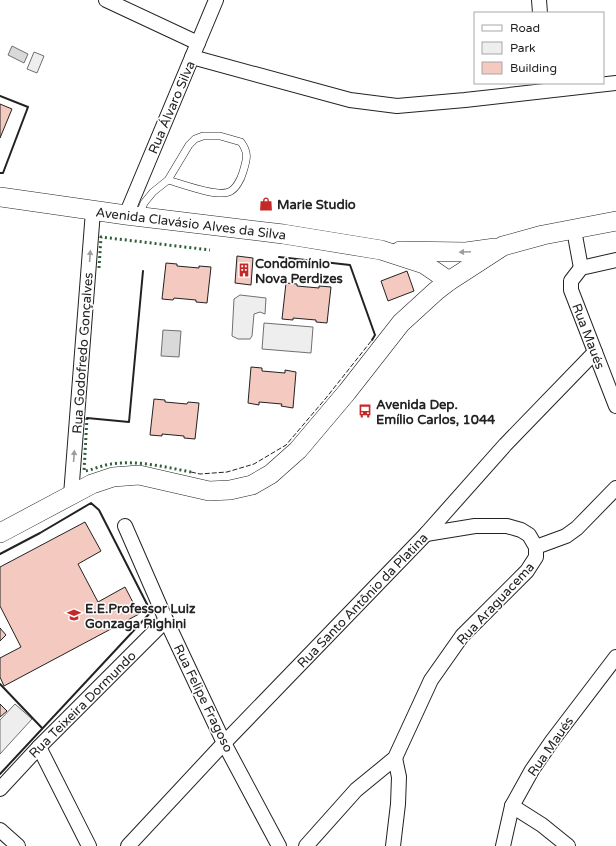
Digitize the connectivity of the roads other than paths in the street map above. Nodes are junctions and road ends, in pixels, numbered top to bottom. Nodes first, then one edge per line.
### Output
1 (106, 0) edge
2 (216, 0) edge
3 (539, 0) edge
4 (540, 12) edge
5 (198, 43) junction
6 (192, 56) junction
7 (616, 83) edge
8 (599, 84) edge
9 (604, 84) edge
10 (547, 87) edge
11 (168, 180) junction
12 (0, 197) edge
13 (93, 210) junction
14 (132, 216) junction
15 (616, 221) edge
16 (574, 230) junction
17 (503, 246) junction
18 (381, 250) junction
19 (616, 260) edge
20 (581, 268) junction
21 (450, 281) junction
22 (595, 352) junction
23 (616, 406) edge
24 (616, 488) edge
25 (71, 494) junction
26 (124, 526) dead end
27 (0, 533) edge
28 (426, 534) junction
29 (536, 547) junction
30 (166, 620) junction
31 (616, 657) edge
32 (224, 743) junction
33 (39, 747) junction
34 (395, 758) junction
35 (0, 789) edge
36 (512, 806) junction
37 (0, 830) edge
38 (18, 846) edge
39 (90, 846) edge
40 (128, 846) edge
41 (279, 846) edge
42 (306, 846) edge
43 (393, 846) edge
44 (502, 846) edge
45 (568, 846) edge

1 - 5 street
2 - 5 street, Rua Álvaro Silva
3 - 4 street
5 - 6 street, Rua Álvaro Silva
6 - 10 street
6 - 14 street, Rua Álvaro Silva
7 - 9 street
8 - 10 street
11 - 11 lane
11 - 14 lane
12 - 13 main road, Avenida Clavásio Alves da Silva
13 - 14 main road, Avenida Clavásio Alves da Silva
25 -> 13 street, Rua Godofredo Gonçalves
14 - 18 main road, Avenida Clavásio Alves da Silva
15 - 16 main road
16 - 17 main road
16 - 20 street
17 -> 18 main road, Avenida Clavásio Alves da Silva
17 - 21 main road
18 - 21 main road, Avenida Clavásio Alves da Silva
19 - 20 street
20 - 22 street, Rua Maués
21 - 25 main road
22 - 23 street, Rua Maués
22 - 28 street, Rua Santo Antônio da Platina
24 - 29 street
25 - 27 main road
26 - 30 street, Rua Felipe Fragoso
28 - 29 street, Rua Araguacema
28 - 32 street, Rua Santo Antônio da Platina
29 - 34 street, Rua Araguacema
30 - 32 street, Rua Felipe Fragoso
30 - 33 street, Rua Teixeira Dormundo
31 - 36 street, Rua Maués
32 - 40 street, Rua Santo Antônio da Platina
32 - 41 street, Rua Felipe Fragoso
33 - 35 street, Rua Teixeira Dormundo
33 - 39 street
34 - 42 street, Rua Araguacema
34 - 43 street
36 - 44 street, Rua Maués
36 - 45 street
37 - 38 street

